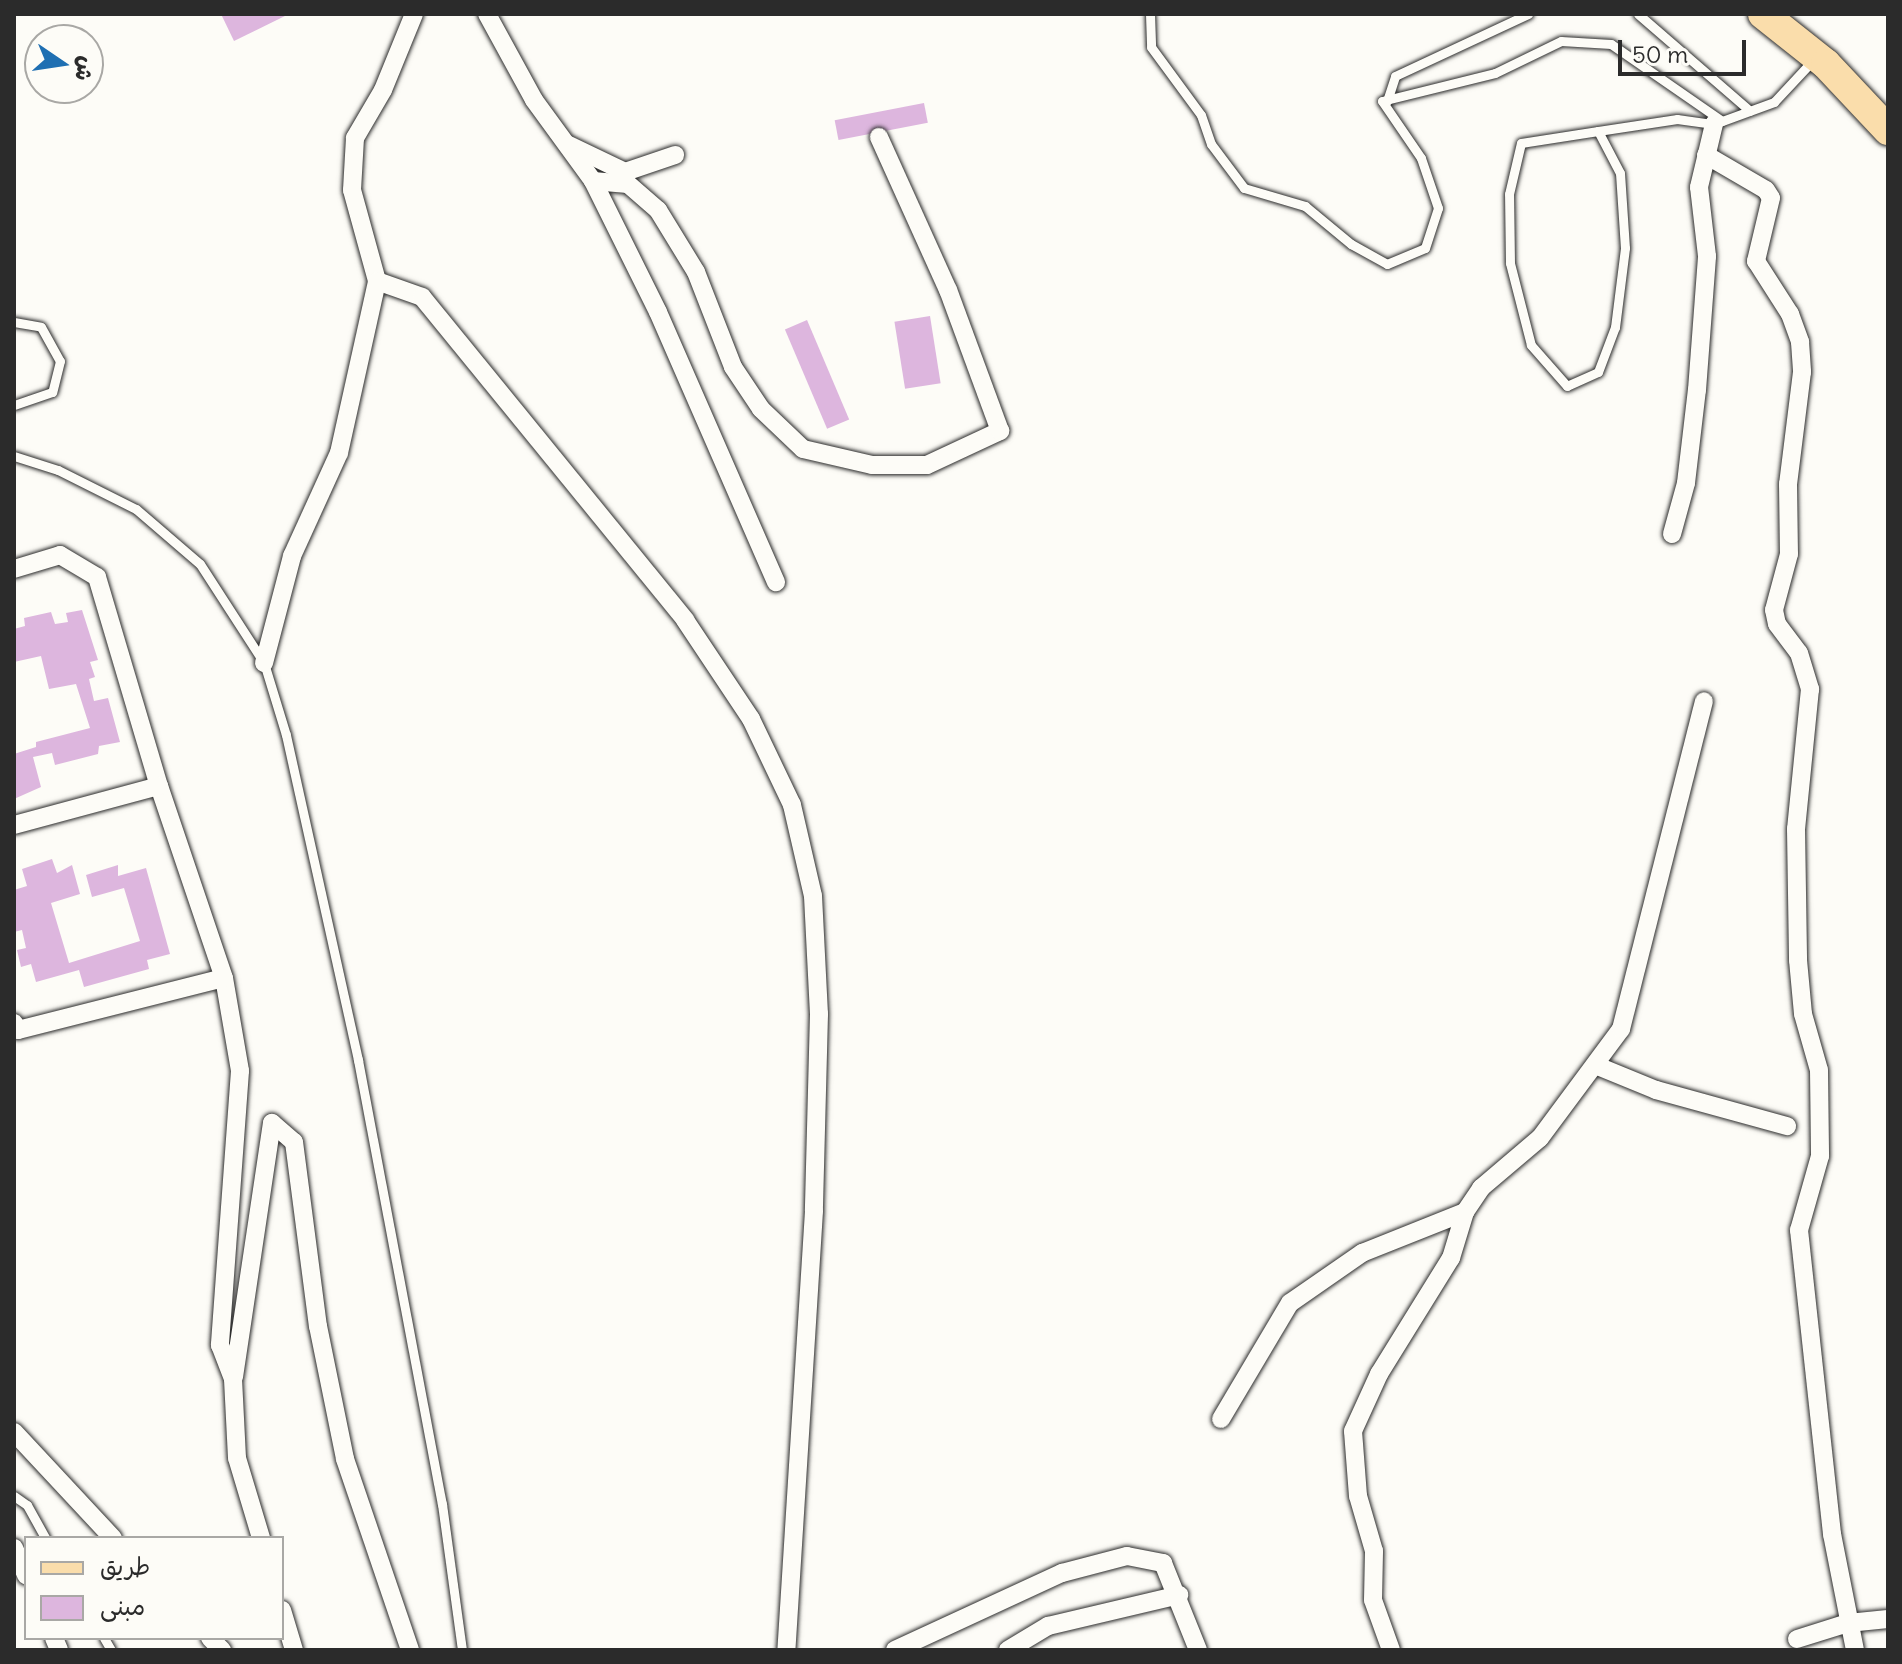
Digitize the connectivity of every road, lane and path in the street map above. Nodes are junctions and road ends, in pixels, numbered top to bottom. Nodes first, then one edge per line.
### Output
1 (414, 14) edge
2 (487, 14) edge
3 (1150, 14) edge
4 (1528, 14) edge
5 (1638, 14) edge
6 (1763, 14) edge
7 (1817, 56) junction
8 (1387, 101) junction
9 (1750, 111) junction
10 (1718, 122) junction
11 (1888, 130) edge
12 (1598, 131) junction
13 (879, 137) dead end
14 (567, 144) junction
15 (675, 155) dead end
16 (1706, 155) junction
17 (593, 181) junction
18 (377, 281) junction
19 (14, 322) edge
20 (14, 405) edge
21 (14, 456) edge
22 (1672, 534) dead end
23 (14, 569) edge
24 (776, 582) dead end
25 (264, 663) junction
26 (1704, 701) dead end
27 (159, 786) junction
28 (14, 825) edge
29 (224, 978) junction
30 (14, 1023) edge
31 (1595, 1065) junction
32 (1787, 1126) dead end
33 (1465, 1212) junction
34 (233, 1379) junction
35 (1221, 1419) dead end
36 (14, 1432) edge
37 (14, 1496) edge
38 (44, 1536) edge
39 (111, 1536) edge
40 (260, 1536) edge
41 (14, 1548) edge
42 (24, 1570) edge
43 (1179, 1595) junction
44 (284, 1617) edge
45 (1888, 1619) edge
46 (1848, 1623) junction
47 (1797, 1639) dead end
48 (294, 1650) edge
49 (410, 1650) edge
50 (462, 1650) edge
51 (786, 1650) edge
52 (895, 1650) edge
53 (1008, 1650) edge
54 (1198, 1650) edge
55 (1391, 1650) edge
56 (1855, 1650) edge

1 - 18 street
2 - 14 street
3 - 8 lane
4 - 8 lane
5 - 9 lane
6 - 7 main road
7 - 9 lane
7 - 11 main road
8 - 10 lane
9 - 10 lane
10 - 12 lane
10 - 16 street
12 - 12 lane
13 - 17 street
14 - 15 street
14 - 17 street
16 - 22 street
16 - 46 street
17 - 24 street
18 - 25 street
18 - 51 street
19 - 20 lane
21 - 25 lane
23 - 27 street
25 - 50 lane
26 - 31 street
27 - 28 street
27 - 29 street
29 - 30 street
29 - 34 street
31 - 32 street
31 - 33 street
33 - 35 street
33 - 55 street
34 - 40 street
34 - 49 street
36 - 39 street
37 - 38 lane
41 - 42 street
43 - 52 street
43 - 53 street
43 - 54 street
44 - 48 street
45 - 46 street
46 - 47 street
46 - 56 street

